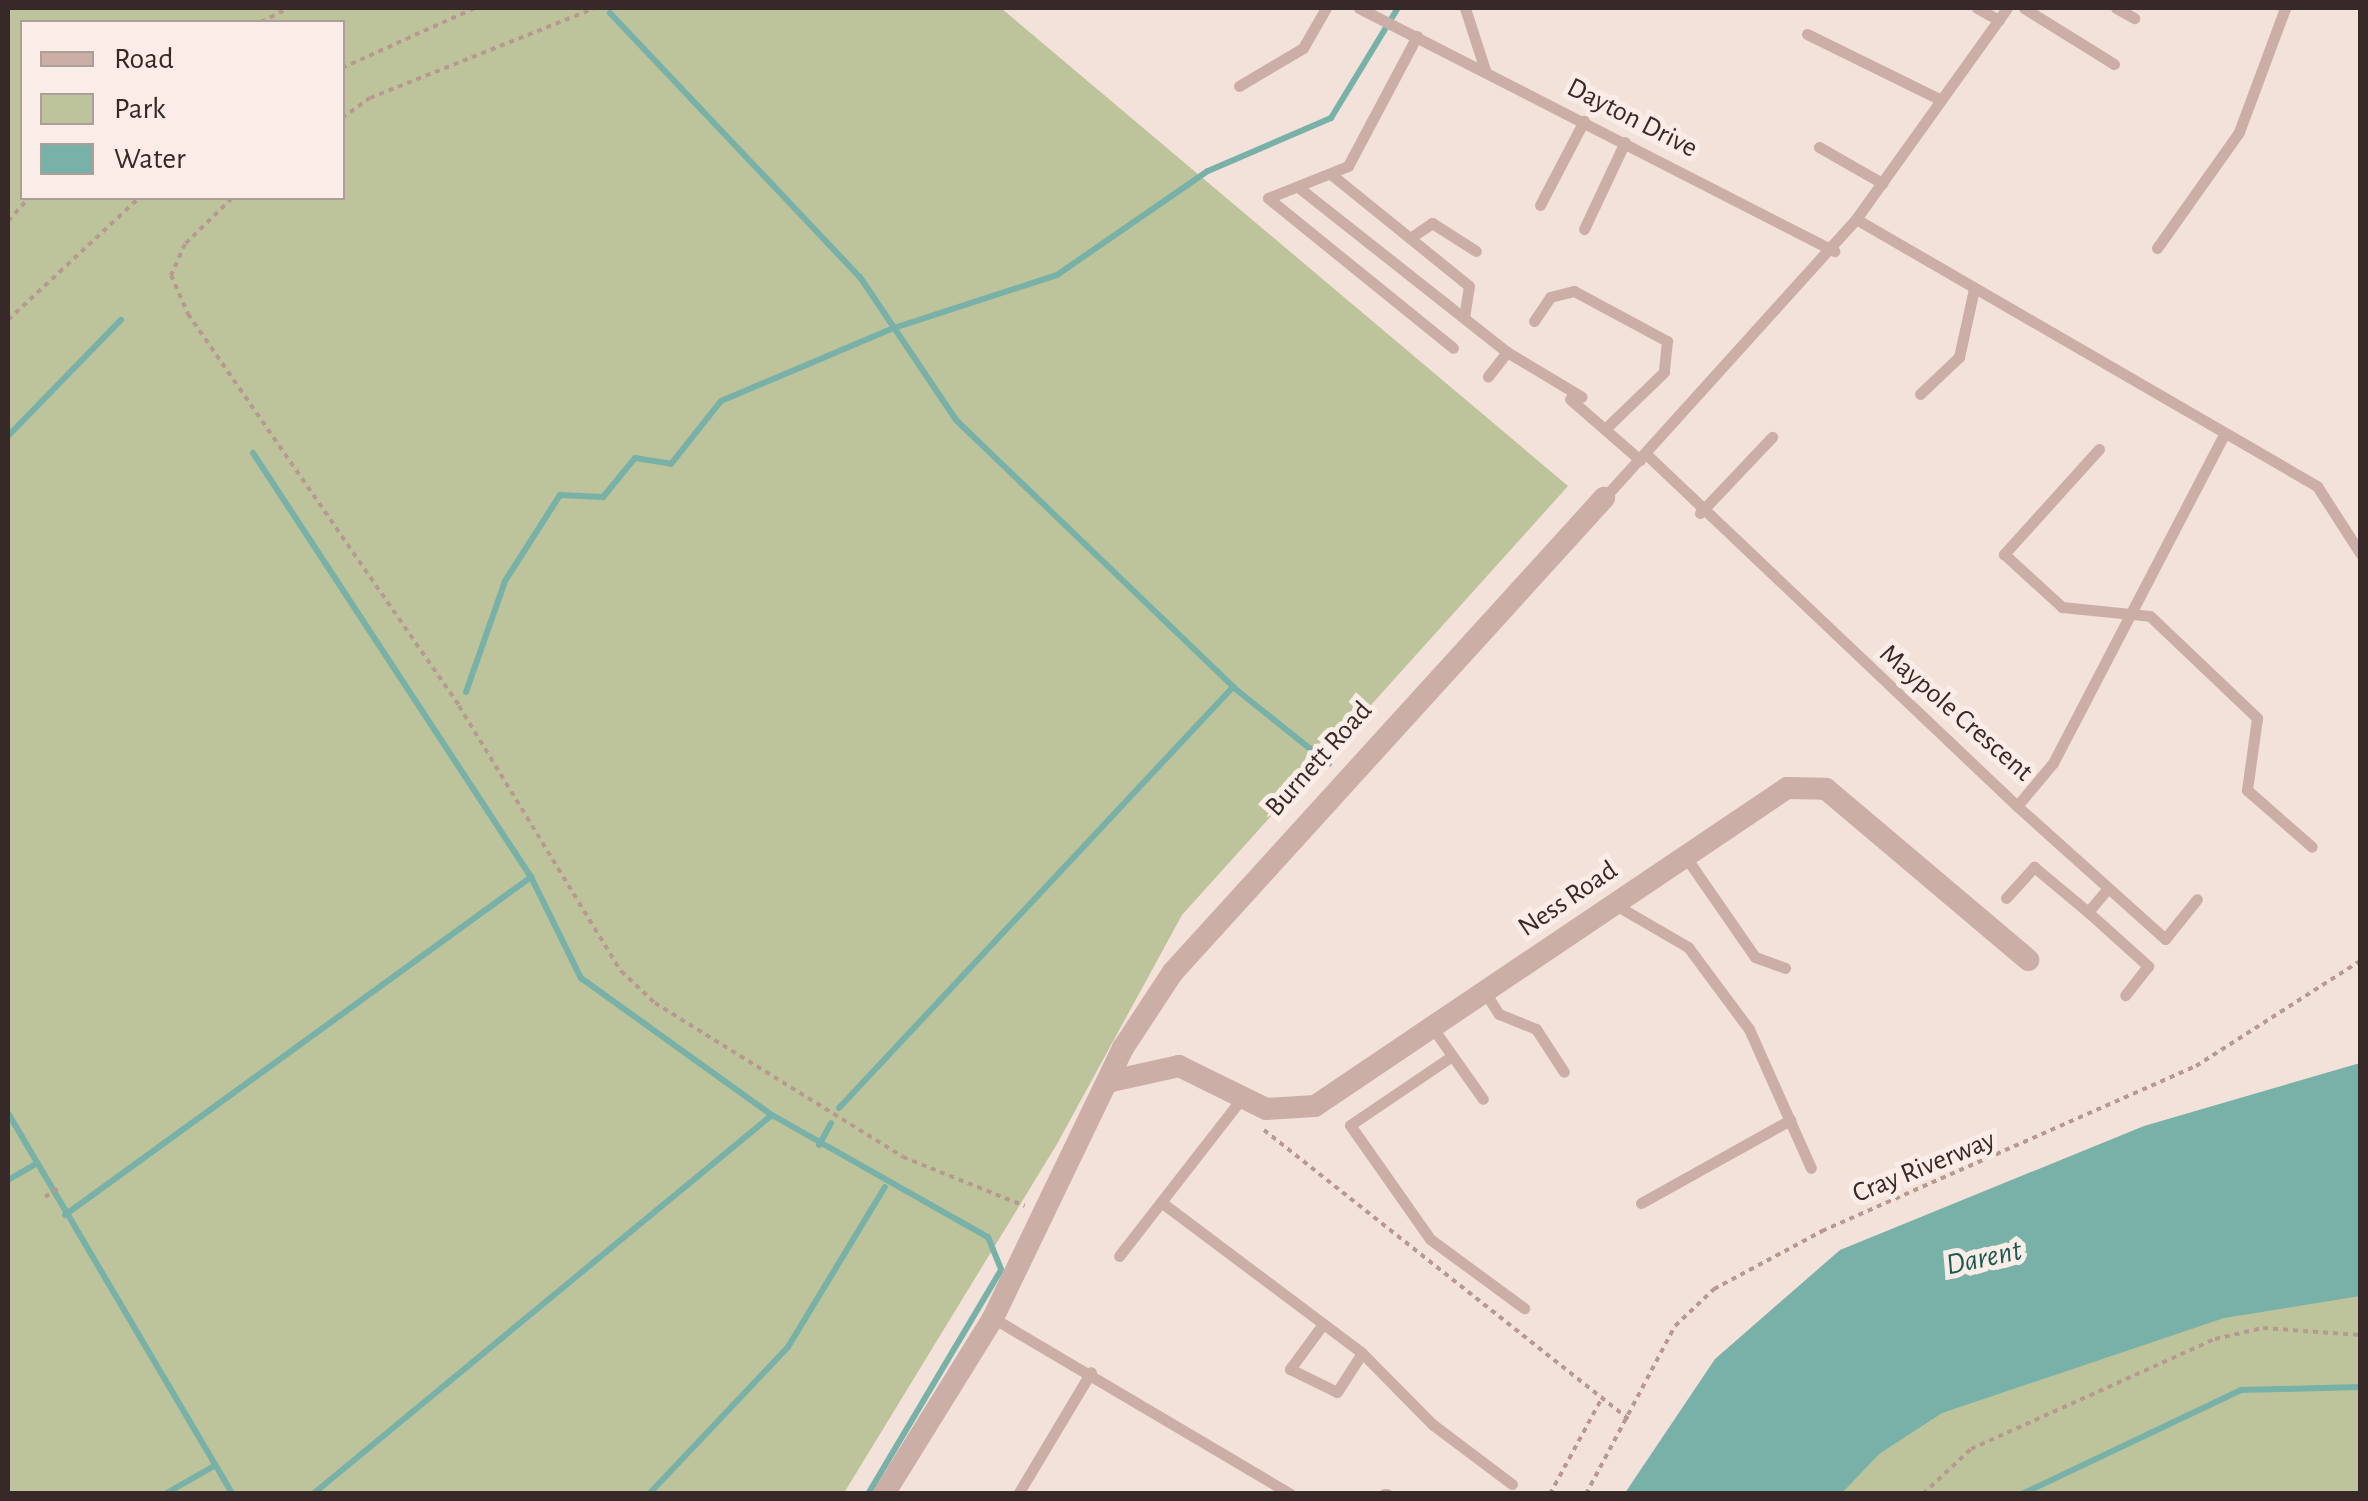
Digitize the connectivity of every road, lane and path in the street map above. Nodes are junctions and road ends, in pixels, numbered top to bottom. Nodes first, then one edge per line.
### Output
1 (288, 8) edge
2 (474, 8) edge
3 (595, 8) edge
4 (1326, 8) edge
5 (1464, 8) edge
6 (1978, 8) edge
7 (2007, 8) edge
8 (2024, 8) edge
9 (2116, 8) edge
10 (2285, 8) edge
11 (1364, 10) edge
12 (2134, 18) dead end
13 (265, 20) edge
14 (1999, 20) junction
15 (1411, 33) junction
16 (1807, 34) dead end
17 (2114, 64) dead end
18 (345, 67) edge
19 (1485, 70) junction
20 (1239, 86) dead end
21 (1941, 100) junction
22 (345, 116) edge
23 (1584, 121) junction
24 (1625, 142) junction
25 (1820, 147) dead end
26 (1332, 175) junction
27 (1882, 182) junction
28 (1298, 187) junction
29 (27, 200) edge
30 (137, 200) edge
31 (230, 200) edge
32 (1540, 205) dead end
33 (1856, 219) junction
34 (8, 221) edge
35 (1584, 229) dead end
36 (1410, 238) junction
37 (2157, 248) dead end
38 (1834, 250) junction
39 (1476, 251) dead end
40 (1974, 289) junction
41 (1464, 318) junction
42 (8, 320) edge
43 (1534, 321) dead end
44 (1453, 348) dead end
45 (1507, 352) junction
46 (1488, 376) dead end
47 (1920, 394) dead end
48 (1605, 429) junction
49 (1772, 437) dead end
50 (2222, 438) junction
51 (2099, 449) dead end
52 (1643, 457) junction
53 (1604, 498) joint
54 (1700, 513) junction
55 (2360, 553) edge
56 (2133, 615) junction
57 (2018, 806) junction
58 (2312, 847) dead end
59 (1685, 856) junction
60 (2108, 888) junction
61 (2006, 898) dead end
62 (2197, 898) dead end
63 (1614, 904) junction
64 (2088, 912) junction
65 (2028, 960) dead end
66 (2360, 961) edge
67 (1785, 968) dead end
68 (1485, 992) junction
69 (2125, 995) dead end
70 (1432, 1027) junction
71 (1452, 1056) junction
72 (1564, 1072) dead end
73 (1107, 1082) junction
74 (1242, 1098) junction
75 (1483, 1099) dead end
76 (1790, 1120) junction
77 (1284, 1146) dead end
78 (1811, 1168) dead end
79 (59, 1188) dead end
80 (45, 1197) dead end
81 (1161, 1202) junction
82 (1641, 1202) dead end
83 (1049, 1216) junction
84 (1118, 1256) dead end
85 (1524, 1308) dead end
86 (993, 1318) junction
87 (1322, 1324) junction
88 (2360, 1335) edge
89 (1362, 1353) junction
90 (1091, 1372) junction
91 (1604, 1396) junction
92 (1630, 1421) junction
93 (1512, 1484) dead end
94 (885, 1492) edge
95 (1287, 1492) edge
96 (1018, 1494) edge
97 (1550, 1494) edge
98 (1586, 1494) edge
99 (1923, 1494) edge

1 - 13 path
2 - 18 path
3 - 22 path
4 - 20 lane
5 - 19 lane
6 - 14 lane
7 - 14 lane
8 - 17 lane
9 - 12 lane
10 - 37 lane
11 - 15 lane, Dayton Drive
14 - 21 lane
15 - 19 lane, Dayton Drive
15 - 26 lane
16 - 21 lane
19 - 23 lane, Dayton Drive
21 - 27 lane
23 - 24 lane, Dayton Drive
23 - 32 lane
24 - 35 lane
24 - 38 lane, Dayton Drive
25 - 27 lane
26 - 28 lane
26 - 36 lane
27 - 33 lane
28 - 41 lane, Maypole Crescent
28 - 44 lane
29 - 34 path
30 - 42 path
31 - 83 path
33 - 38 lane
33 - 40 lane
36 - 39 lane
36 - 41 lane
38 - 52 lane
40 - 47 lane
40 - 50 lane
41 - 45 lane, Maypole Crescent
43 - 48 lane
45 - 46 lane
45 - 48 lane, Maypole Crescent
48 - 52 lane, Maypole Crescent
49 - 54 lane
50 - 55 lane
50 - 56 lane, Maypole Crescent
51 - 56 lane
52 - 53 lane
52 - 54 lane, Maypole Crescent
53 - 73 street, Burnett Road
54 - 57 lane, Maypole Crescent
56 - 57 lane, Maypole Crescent
56 - 58 lane
57 - 60 lane
59 - 63 street, Ness Road
59 - 65 street, Ness Road
59 - 67 lane
60 - 62 lane
60 - 64 lane
61 - 64 lane
63 - 68 street, Ness Road
63 - 76 lane
64 - 69 lane
66 - 92 path, Cray Riverway
68 - 70 street, Ness Road
68 - 72 lane
70 - 71 lane
70 - 74 street, Ness Road
71 - 75 lane
71 - 85 lane
73 - 74 street, Ness Road
73 - 83 street, Burnett Road
74 - 81 lane
76 - 78 lane
76 - 82 lane
77 - 91 path
79 - 80 path
81 - 84 lane
81 - 87 lane
83 - 86 street, Burnett Road
86 - 90 lane
86 - 94 street, Burnett Road
87 - 89 lane
87 - 89 lane
88 - 99 path
89 - 93 lane
90 - 95 lane
90 - 96 lane
91 - 92 path
91 - 97 path
92 - 98 path, Cray Riverway

